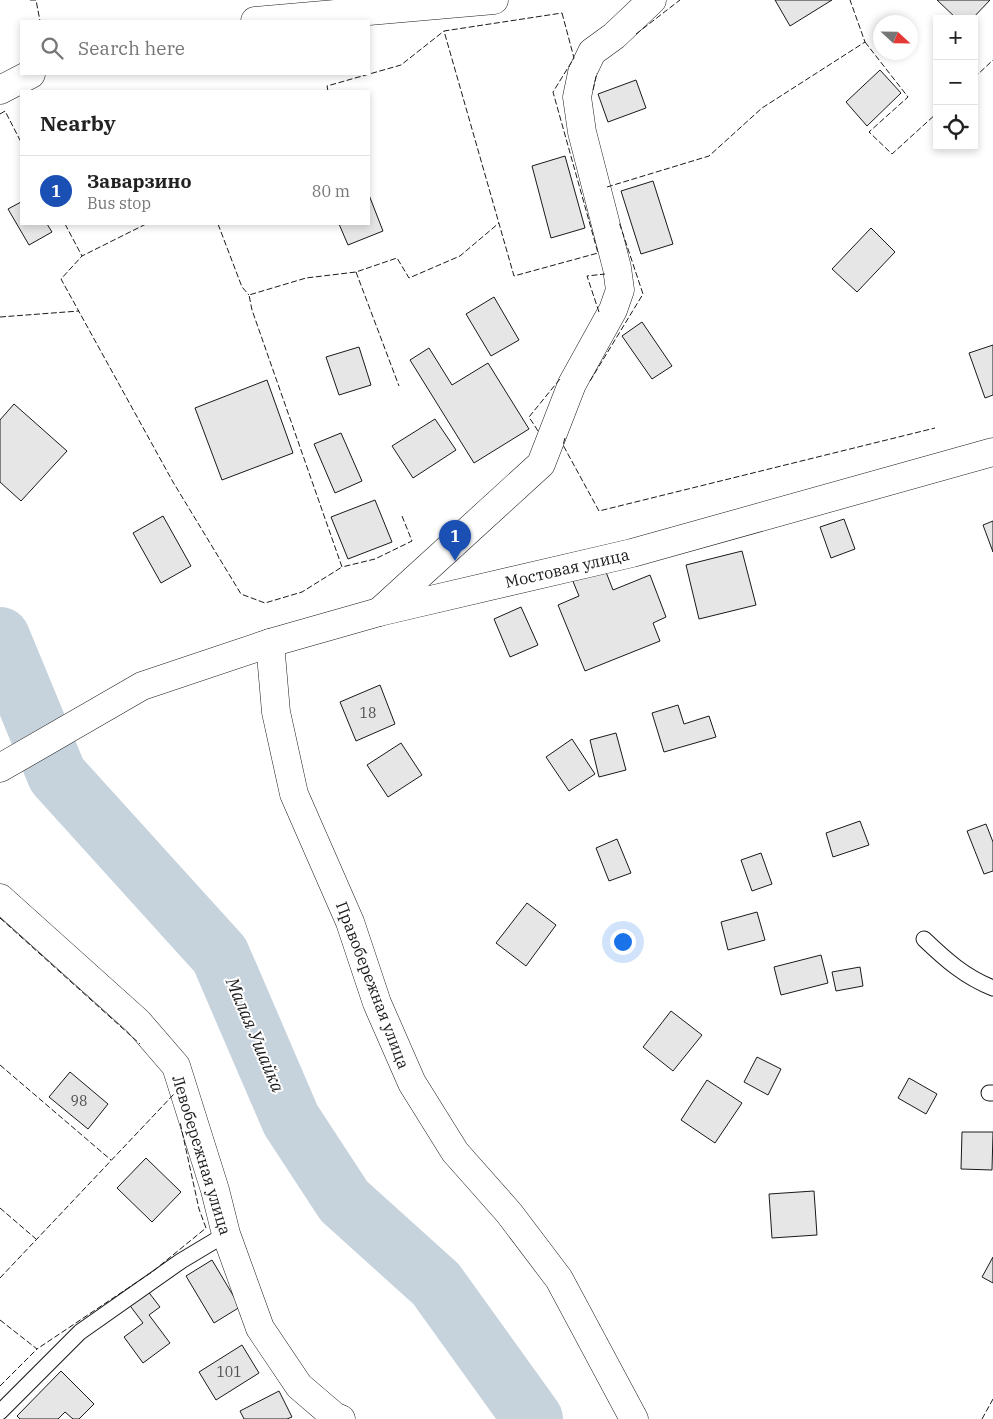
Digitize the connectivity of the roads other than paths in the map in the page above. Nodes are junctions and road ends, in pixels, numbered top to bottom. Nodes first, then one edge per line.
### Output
1 (494, 0) edge
2 (652, 0) edge
3 (266, 20) edge
4 (28, 75) edge
5 (0, 90) edge
6 (993, 452) edge
7 (379, 612) junction
8 (270, 643) junction
9 (0, 768) edge
10 (0, 898) edge
11 (924, 939) dead end
12 (993, 988) edge
13 (226, 1234) junction
14 (0, 1412) edge
15 (341, 1419) edge
16 (634, 1419) edge

1 - 3 street
2 - 7 street
4 - 5 street
6 - 7 street, Мостовая улица
7 - 8 street, Мостовая улица
8 - 9 street, Мостовая улица
8 - 16 street, Правобережная улица
10 - 13 street, Левобережная улица
11 - 12 lane
13 - 14 lane
13 - 15 street, Левобережная улица

